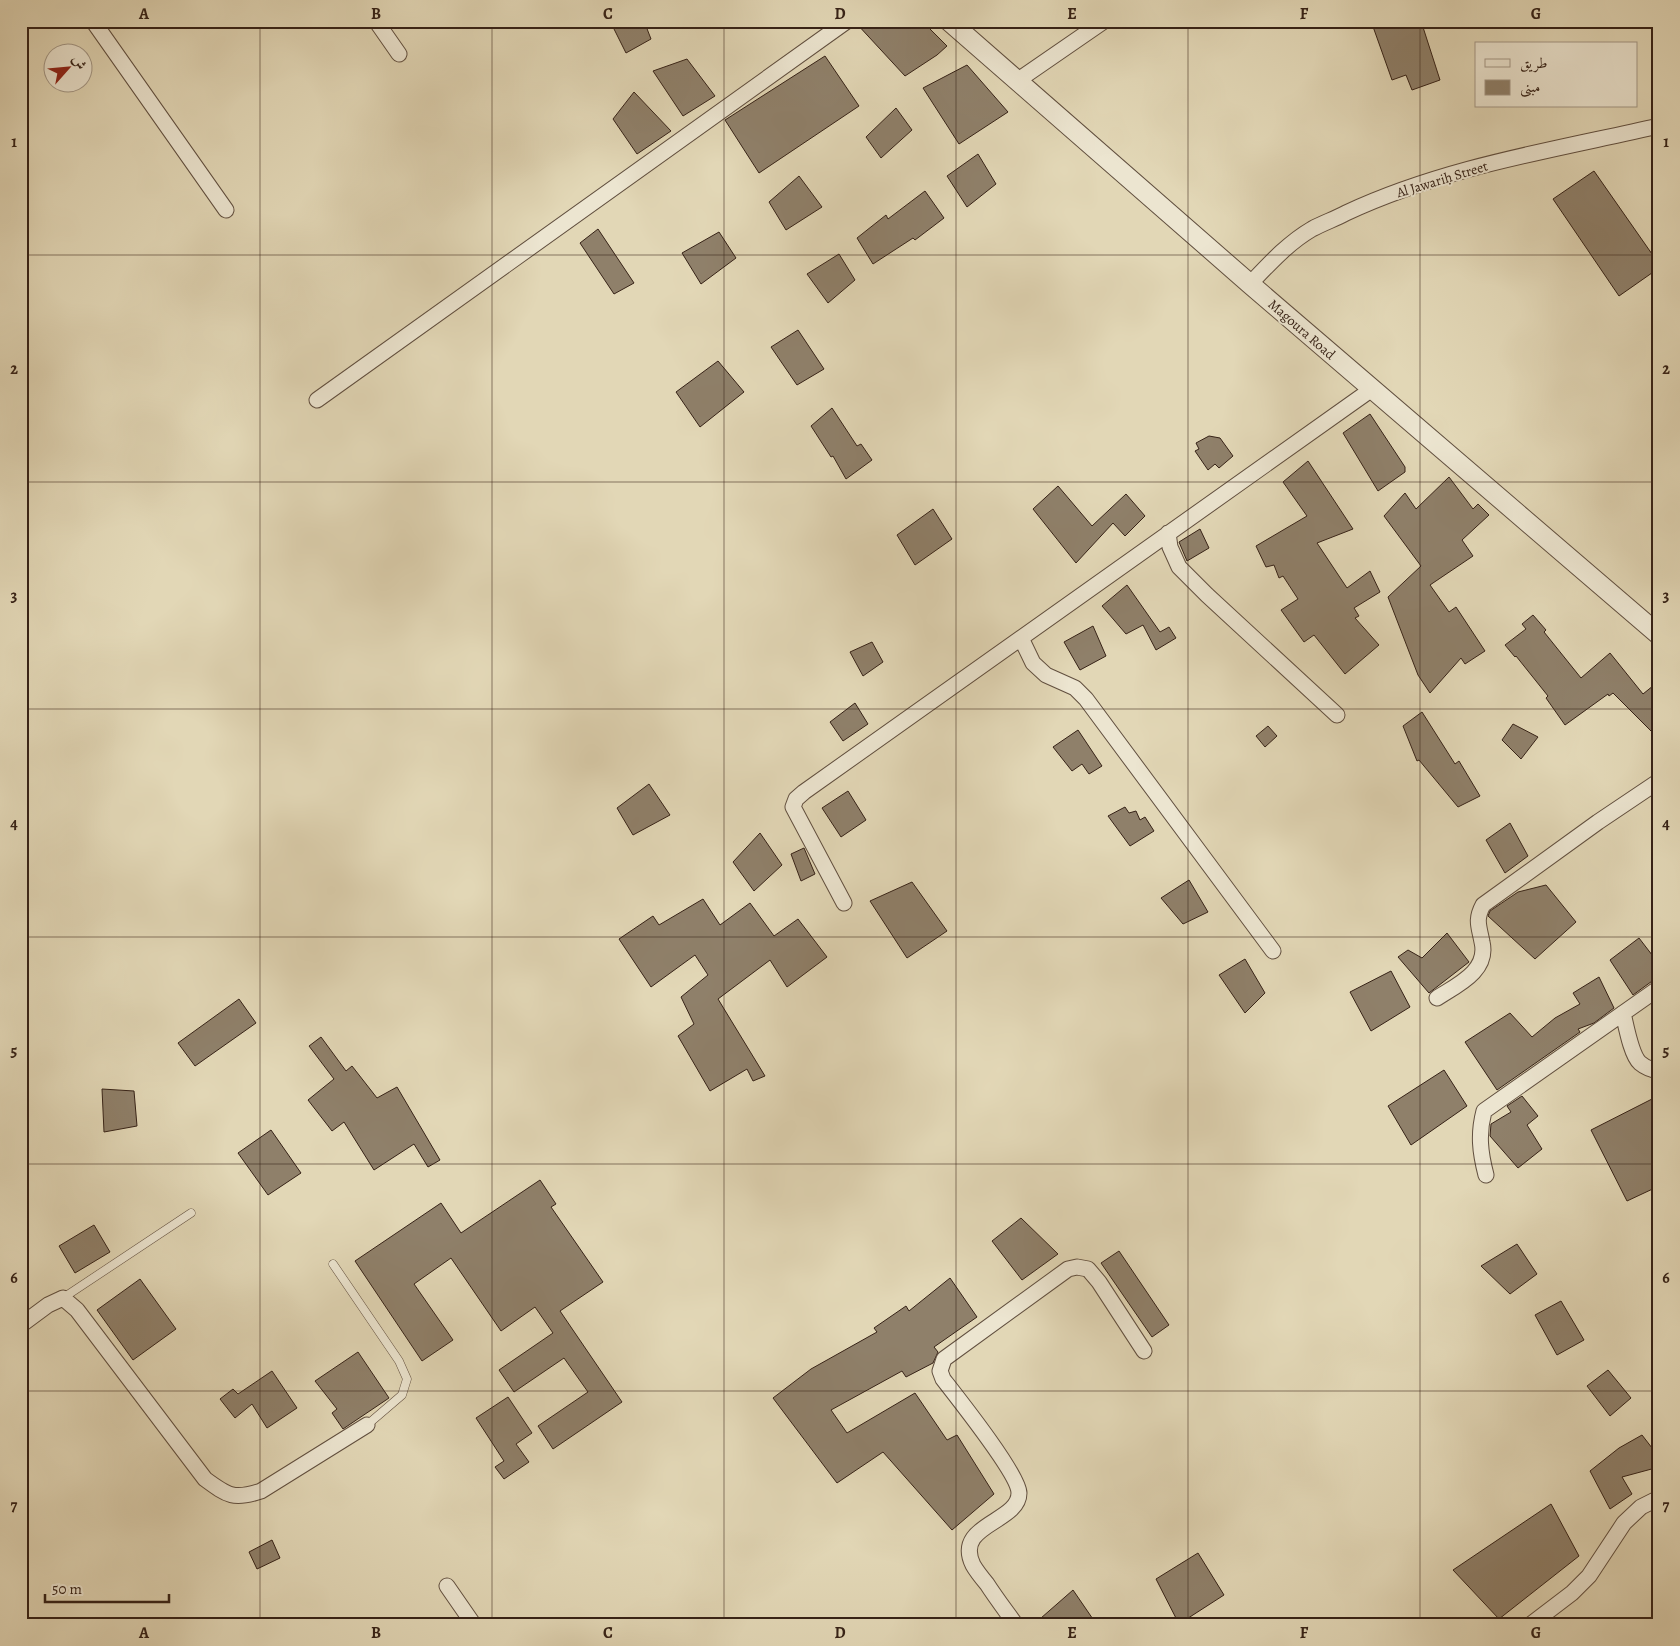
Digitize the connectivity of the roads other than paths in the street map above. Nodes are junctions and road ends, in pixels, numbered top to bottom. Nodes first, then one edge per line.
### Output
1 (93, 21) edge
2 (376, 21) edge
3 (847, 21) edge
4 (948, 21) edge
5 (1104, 21) edge
6 (1657, 21) edge
7 (1659, 26) edge
8 (399, 54) dead end
9 (1017, 81) junction
10 (1659, 126) edge
11 (226, 210) dead end
12 (1250, 284) junction
13 (1372, 389) junction
14 (317, 400) dead end
15 (1168, 533) junction
16 (1659, 635) edge
17 (1021, 638) junction
18 (1336, 715) dead end
19 (1659, 781) edge
20 (844, 904) dead end
21 (1273, 951) dead end
22 (1659, 988) edge
23 (1437, 998) dead end
24 (1623, 1013) junction
25 (1659, 1071) edge
26 (1486, 1175) dead end
27 (191, 1213) dead end
28 (334, 1264) dead end
29 (63, 1298) junction
30 (21, 1325) edge
31 (1144, 1351) dead end
32 (367, 1425) joint
33 (1659, 1498) edge
34 (447, 1586) dead end
35 (474, 1625) edge
36 (1016, 1625) edge
37 (1530, 1625) edge

1 - 11 street
2 - 8 street
3 - 14 street
4 - 9 street, Magoura Road
5 - 9 street
6 - 7 street
9 - 12 street, Magoura Road
10 - 12 street, Al Jawariḥ Street
12 - 13 street, Magoura Road
13 - 15 street
13 - 16 street, Magoura Road
15 - 17 street
15 - 18 street
17 - 20 street
17 - 21 street
19 - 23 street
22 - 24 street
24 - 25 street
24 - 26 street
27 - 29 lane
28 - 32 lane
29 - 30 street
29 - 32 street
31 - 36 street
33 - 37 street
34 - 35 street

